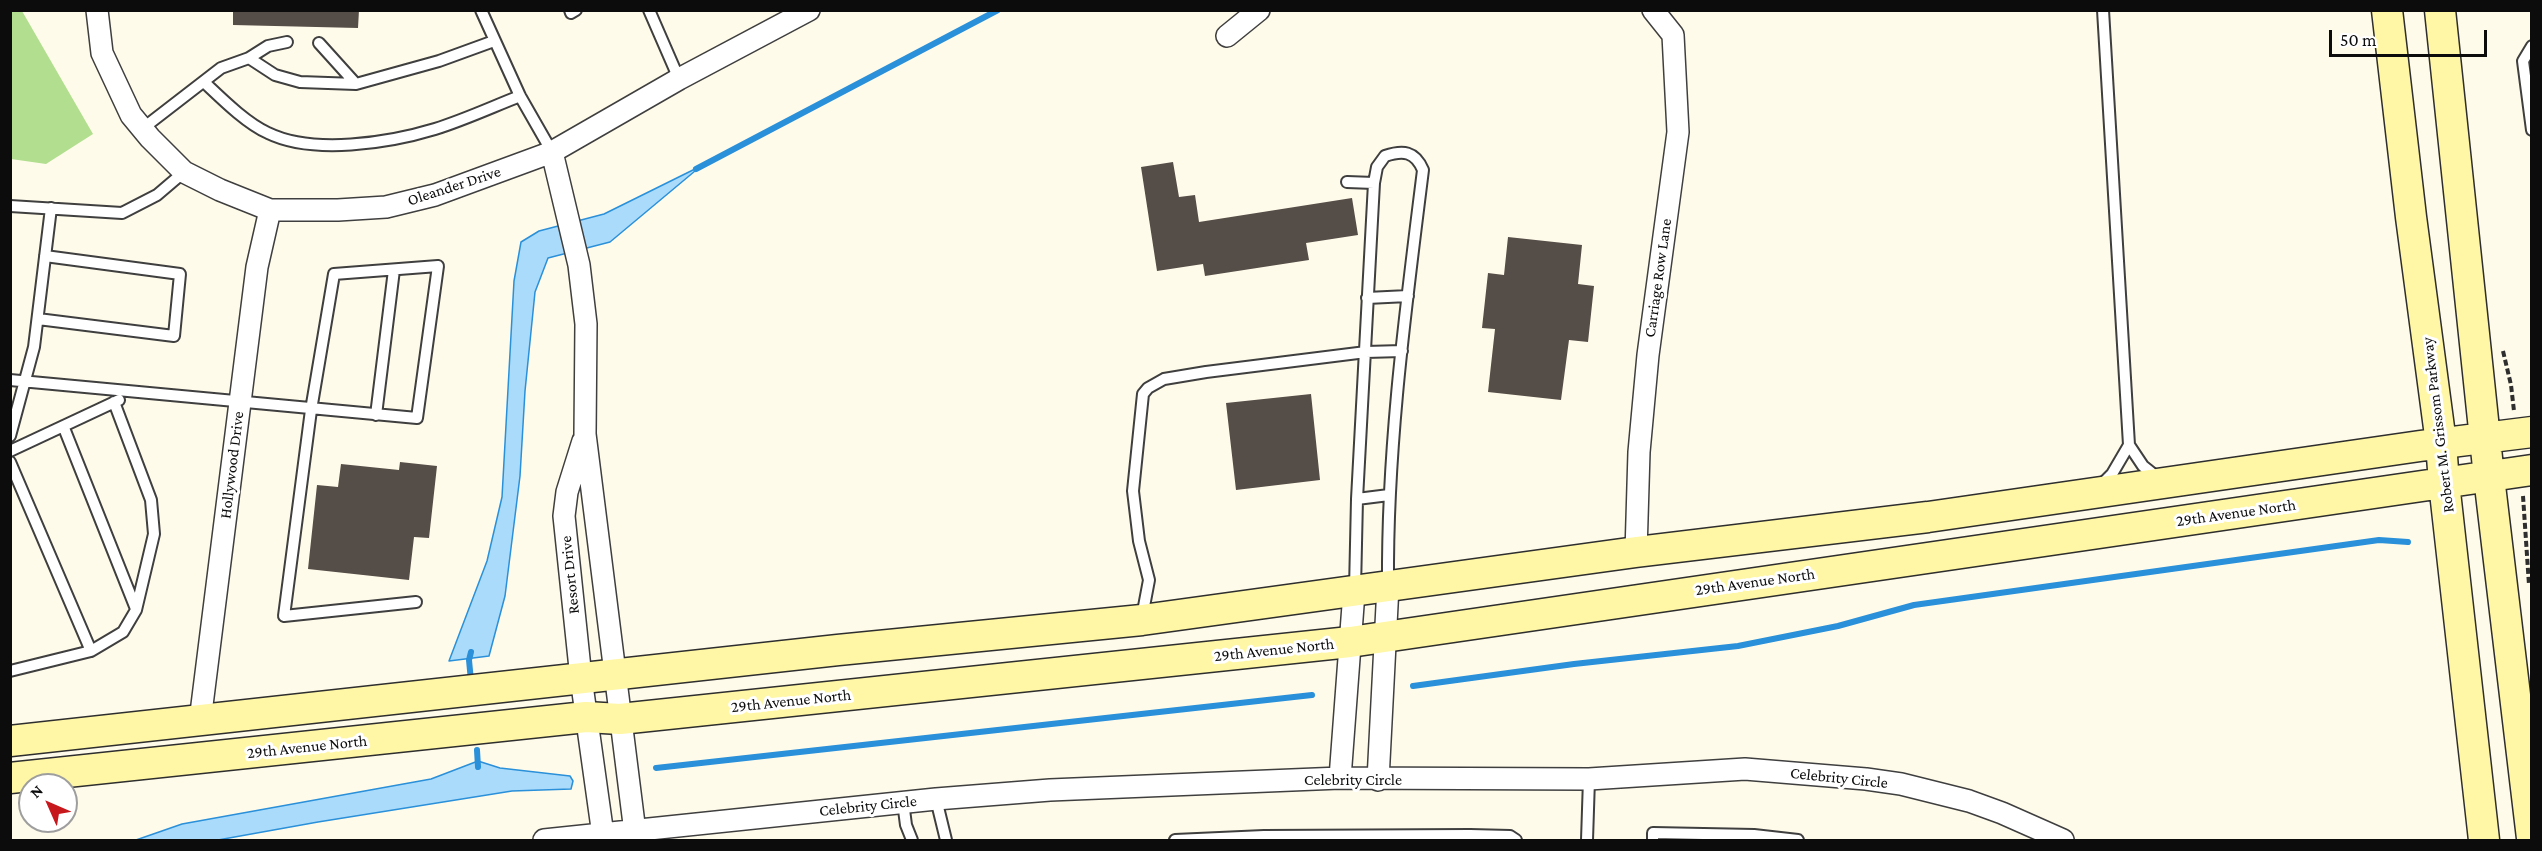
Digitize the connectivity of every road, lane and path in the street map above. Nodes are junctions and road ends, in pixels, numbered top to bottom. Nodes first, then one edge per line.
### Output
1 (98, 10) edge
2 (482, 10) edge
3 (570, 10) edge
4 (576, 10) edge
5 (649, 10) edge
6 (809, 10) edge
7 (1259, 10) edge
8 (1653, 10) edge
9 (2103, 10) edge
10 (2387, 10) edge
11 (2440, 10) edge
12 (1227, 36) dead end
13 (494, 41) junction
14 (287, 42) dead end
15 (319, 43) dead end
16 (2532, 46) edge
17 (249, 58) junction
18 (679, 79) junction
19 (204, 82) junction
20 (356, 84) junction
21 (520, 96) junction
22 (2529, 96) edge
23 (142, 129) junction
24 (2532, 130) edge
25 (552, 152) junction
26 (184, 172) junction
27 (1347, 182) dead end
28 (1374, 183) junction
29 (10, 206) edge
30 (51, 208) junction
31 (270, 210) junction
32 (45, 256) junction
33 (394, 270) junction
34 (1408, 296) junction
35 (1367, 298) junction
36 (38, 319) junction
37 (1402, 351) junction
38 (1366, 352) junction
39 (10, 380) edge
40 (23, 382) junction
41 (132, 393) junction
42 (114, 402) junction
43 (240, 402) junction
44 (311, 410) junction
45 (376, 415) junction
46 (64, 428) junction
47 (2532, 432) edge
48 (585, 435) junction
49 (10, 436) edge
50 (2486, 439) junction
51 (2441, 443) junction
52 (2129, 445) junction
53 (10, 451) edge
54 (10, 462) edge
55 (2532, 470) edge
56 (2489, 477) junction
57 (2164, 483) junction
58 (2444, 483) junction
59 (2093, 493) junction
60 (1389, 495) junction
61 (1357, 499) junction
62 (1636, 552) junction
63 (1388, 586) junction
64 (1354, 592) junction
65 (416, 602) dead end
66 (136, 609) junction
67 (1142, 620) junction
68 (1385, 636) junction
69 (1350, 642) junction
70 (91, 651) junction
71 (10, 671) edge
72 (614, 675) junction
73 (581, 678) junction
74 (586, 717) junction
75 (620, 719) junction
76 (200, 721) junction
77 (10, 741) edge
78 (10, 778) edge
79 (1340, 778) junction
80 (1589, 779) junction
81 (1378, 780) junction
82 (936, 799) junction
83 (903, 802) junction
84 (635, 832) junction
85 (603, 835) junction
86 (1266, 838) edge
87 (2532, 838) edge
88 (544, 840) edge
89 (912, 840) edge
90 (946, 840) edge
91 (1175, 840) edge
92 (1516, 840) edge
93 (1587, 840) edge
94 (1653, 840) edge
95 (1798, 840) edge
96 (2063, 840) edge
97 (2484, 840) edge

1 - 23 street, Oleander Drive
2 - 13 lane
3 - 4 lane
5 - 18 lane
6 - 18 street, Oleander Drive
7 - 12 street
8 - 62 street, Carriage Row Lane
9 - 52 lane
10 - 51 main road, Robert M. Grissom Parkway
11 - 50 main road
13 - 20 lane
13 - 21 lane
14 - 17 lane
15 - 20 lane
16 - 22 lane
17 - 19 lane
17 - 20 lane
18 - 25 street, Oleander Drive
19 - 21 lane
19 - 23 lane
21 - 25 lane
22 - 24 lane
23 - 26 street, Oleander Drive
25 - 31 street, Oleander Drive
25 - 48 street, Resort Drive
26 - 30 lane
26 - 31 street, Oleander Drive
27 - 28 lane
28 - 34 lane
28 - 35 lane
29 - 30 lane
30 - 32 lane
31 - 43 street, Hollywood Drive
32 - 36 lane
32 - 36 lane
33 - 44 lane
33 - 45 lane
33 - 45 lane
34 - 35 lane
34 - 37 lane
35 - 38 lane
36 - 40 lane
37 - 38 lane
37 - 60 lane
38 - 61 lane
38 - 67 lane
39 - 40 lane
40 - 41 lane
40 - 49 lane
41 - 42 lane
41 - 43 lane
42 - 46 lane
42 - 66 lane
43 - 44 lane
43 - 76 street, Hollywood Drive
44 - 45 lane
44 - 65 lane
46 - 53 lane
46 - 66 lane
47 - 50 main road
48 - 72 street, Resort Drive
48 - 73 street, Resort Drive
50 - 51 main road
50 - 56 main road
51 - 57 main road
51 - 58 main road, Robert M. Grissom Parkway
52 - 57 lane
52 - 59 lane
54 - 70 lane
55 - 56 main road, 29th Avenue North
56 - 58 main road, 29th Avenue North
56 - 87 main road
57 - 59 main road
58 - 68 main road, 29th Avenue North
58 - 97 main road, Robert M. Grissom Parkway
59 - 62 main road
60 - 61 lane
60 - 63 lane
61 - 64 lane
62 - 63 main road
63 - 64 main road
63 - 68 street
64 - 67 main road
64 - 69 street
66 - 70 lane
67 - 72 main road
68 - 69 main road, 29th Avenue North
68 - 81 street
69 - 75 main road, 29th Avenue North
69 - 79 street
70 - 71 lane
72 - 73 main road
72 - 75 street, Resort Drive
73 - 74 street, Resort Drive
73 - 76 main road
74 - 75 main road, 29th Avenue North
74 - 78 main road, 29th Avenue North
74 - 85 street
75 - 84 street
76 - 77 main road
79 - 81 street, Celebrity Circle
79 - 82 street, Celebrity Circle
80 - 81 street, Celebrity Circle
80 - 93 lane
80 - 96 street, Celebrity Circle
82 - 83 street, Celebrity Circle
82 - 90 lane
83 - 84 street, Celebrity Circle
83 - 89 lane
84 - 85 street, Celebrity Circle
85 - 88 street, Celebrity Circle
86 - 91 lane
86 - 92 lane
94 - 95 lane

